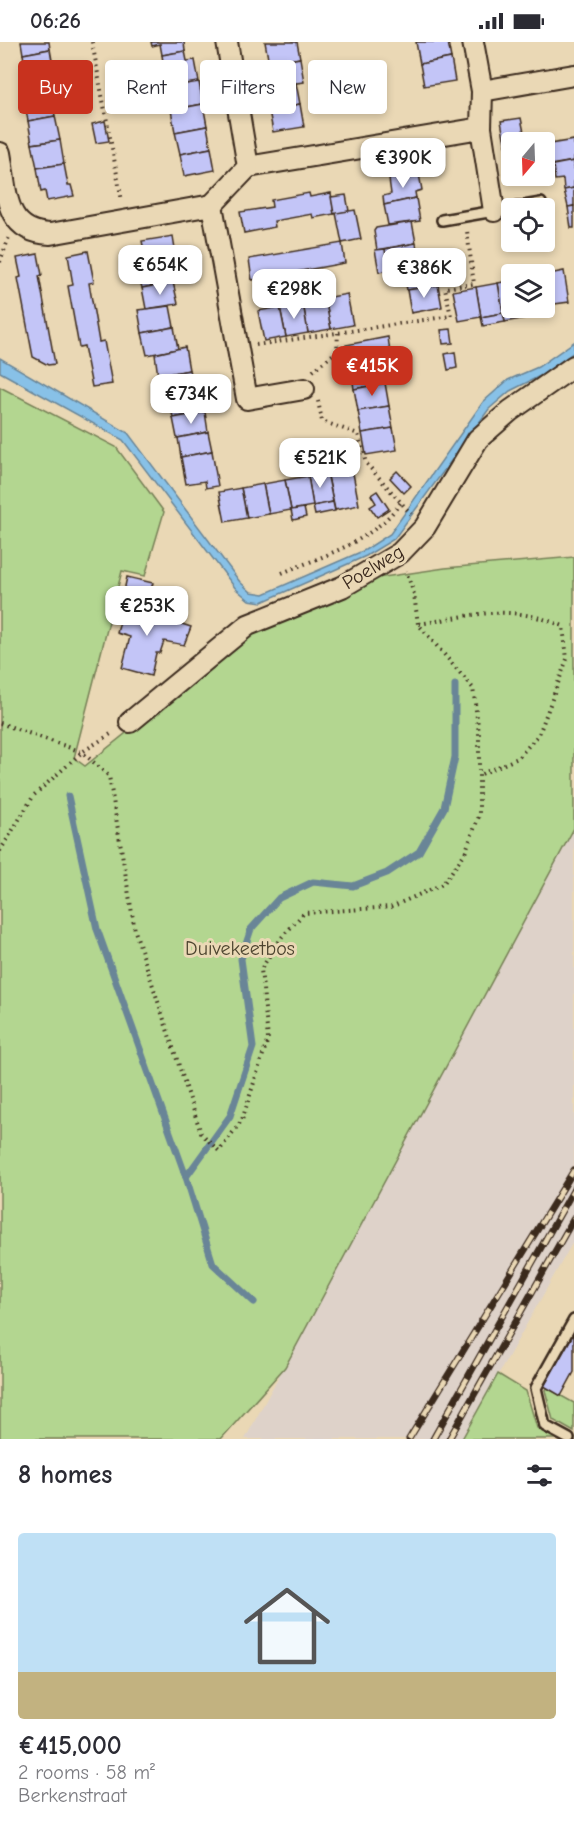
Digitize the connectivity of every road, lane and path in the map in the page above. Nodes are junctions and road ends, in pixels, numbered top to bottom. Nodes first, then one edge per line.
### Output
1 (92, 42) edge
2 (227, 42) edge
3 (473, 42) edge
4 (574, 75) edge
5 (482, 91) junction
6 (481, 128) junction
7 (0, 153) edge
8 (248, 166) junction
9 (212, 205) junction
10 (501, 210) edge
11 (494, 211) junction
12 (465, 216) junction
13 (442, 220) dead end
14 (126, 221) junction
15 (338, 333) junction
16 (237, 347) junction
17 (574, 366) edge
18 (310, 389) junction
19 (401, 502) junction
20 (405, 507) dead end
21 (400, 553) junction
22 (282, 573) dead end
23 (418, 624) junction
24 (130, 722) joint
25 (0, 723) edge
26 (82, 753) junction
27 (479, 775) junction
28 (0, 851) edge
29 (574, 1320) edge
30 (568, 1439) edge

1 - 14 path
2 - 8 street
3 - 5 street
4 - 5 street
5 - 6 street
6 - 8 street
6 - 11 street
7 - 14 street
8 - 9 street
9 - 14 street
9 - 16 street
10 - 11 lane
11 - 12 lane
12 - 13 lane
12 - 15 path
15 - 16 path
15 - 18 path
16 - 18 street
17 - 21 street, Poelweg
18 - 19 path
19 - 20 path
19 - 22 path
21 - 23 path
21 - 24 street, Poelweg
23 - 27 path
23 - 27 path
24 - 26 path
25 - 26 path
26 - 27 path
26 - 28 path
29 - 30 lane

